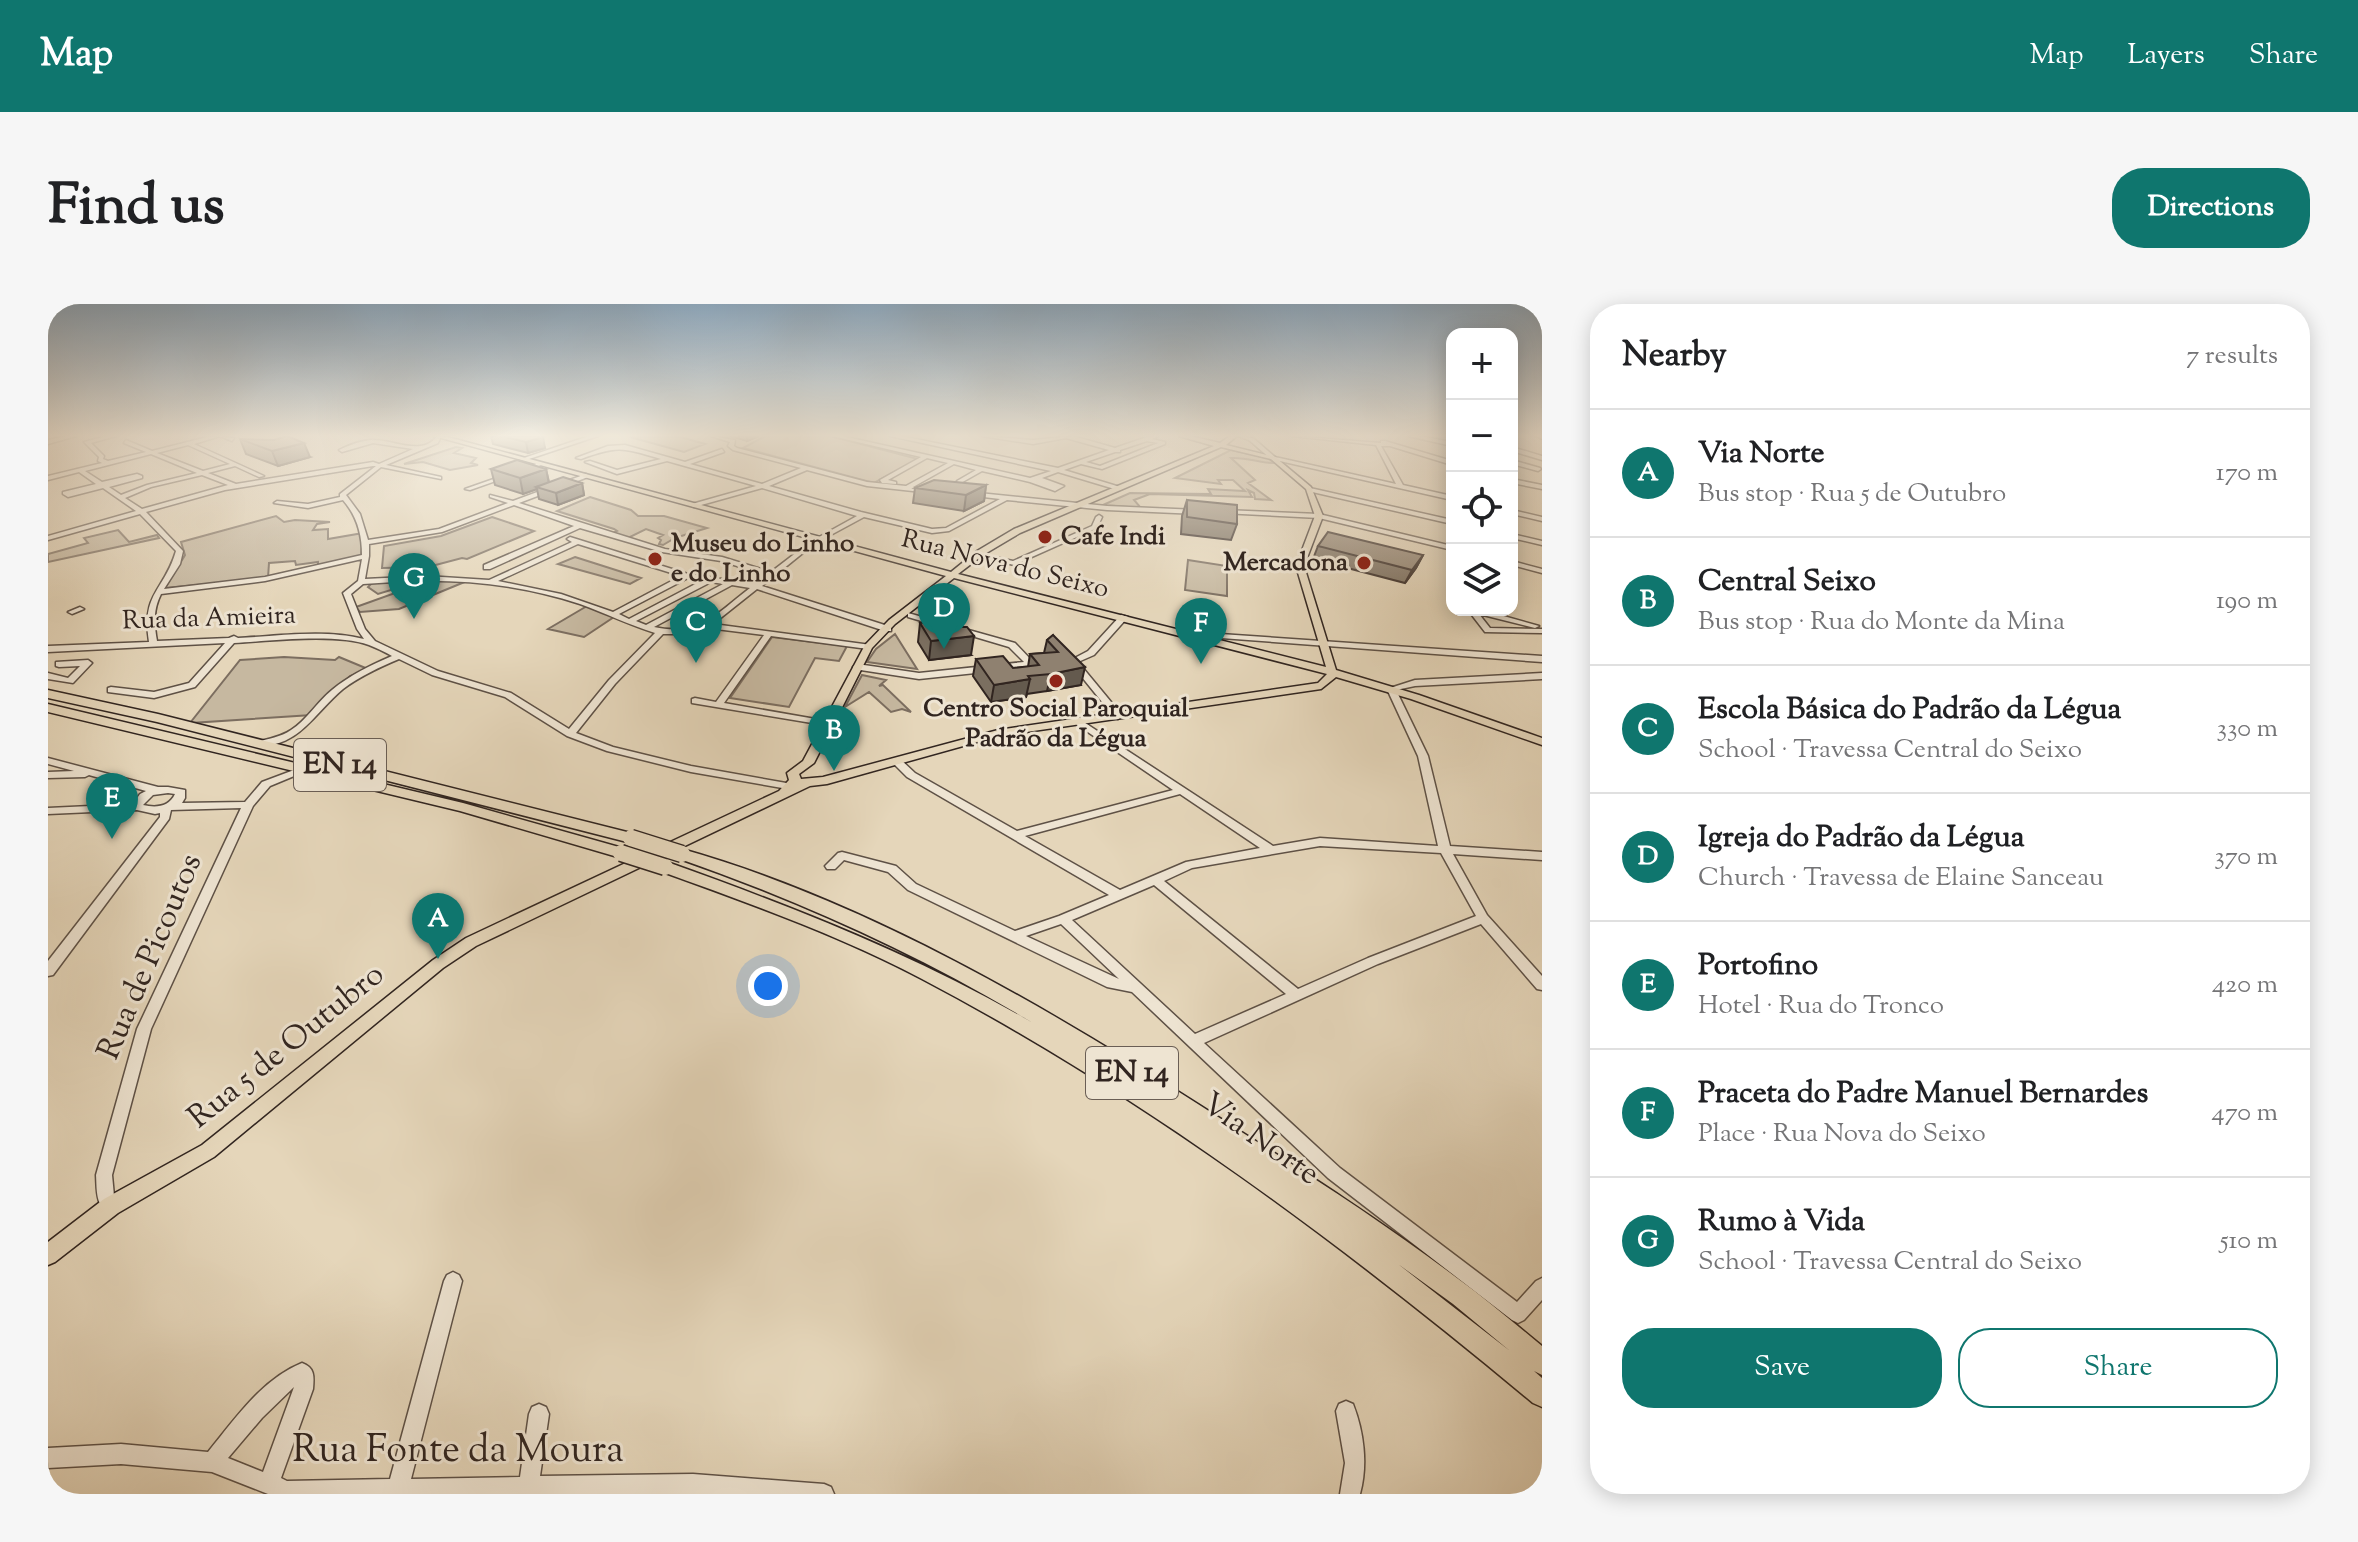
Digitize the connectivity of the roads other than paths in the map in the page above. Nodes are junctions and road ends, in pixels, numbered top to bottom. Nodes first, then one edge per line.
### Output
1 (72, 492) edge
2 (81, 492) edge
3 (114, 492) edge
4 (135, 492) edge
5 (182, 492) edge
6 (215, 492) edge
7 (345, 492) edge
8 (546, 492) edge
9 (644, 492) edge
10 (738, 492) edge
11 (782, 492) edge
12 (1111, 492) edge
13 (1118, 492) edge
14 (1311, 492) edge
15 (1317, 492) edge
16 (1424, 492) edge
17 (959, 493) edge
18 (492, 496) dead end
19 (121, 497) junction
20 (1446, 497) edge
21 (344, 498) junction
22 (1006, 498) junction
23 (148, 501) dead end
24 (277, 503) dead end
25 (513, 504) junction
26 (694, 505) junction
27 (1084, 506) junction
28 (142, 512) junction
29 (1202, 512) edge
30 (1214, 512) edge
31 (1518, 513) edge
32 (863, 515) junction
33 (1319, 516) junction
34 (1099, 517) dead end
35 (1542, 519) edge
36 (1446, 521) edge
37 (580, 526) junction
38 (48, 531) edge
39 (559, 535) junction
40 (52, 537) edge
41 (1518, 537) edge
42 (820, 539) junction
43 (367, 542) junction
44 (578, 542) junction
45 (1542, 543) edge
46 (1446, 547) edge
47 (366, 556) junction
48 (985, 557) junction
49 (1518, 565) edge
50 (487, 567) dead end
51 (1542, 571) edge
52 (771, 574) junction
53 (687, 576) junction
54 (956, 576) junction
55 (709, 580) junction
56 (361, 582) junction
57 (490, 582) junction
58 (730, 583) junction
59 (755, 586) junction
60 (158, 592) junction
61 (614, 614) junction
62 (911, 615) junction
63 (1477, 616) edge
64 (1495, 616) edge
65 (1124, 617) junction
66 (631, 621) junction
67 (1518, 622) junction
68 (706, 625) junction
69 (647, 628) junction
70 (888, 629) junction
71 (1542, 630) edge
72 (363, 631) junction
73 (1528, 631) junction
74 (660, 632) junction
75 (769, 634) junction
76 (1194, 634) junction
77 (234, 638) junction
78 (351, 638) junction
79 (1323, 642) junction
80 (153, 643) junction
81 (372, 643) junction
82 (79, 647) junction
83 (868, 647) junction
84 (48, 649) edge
85 (397, 657) junction
86 (1542, 659) edge
87 (59, 664) junction
88 (857, 667) junction
89 (1332, 672) junction
90 (48, 675) edge
91 (1542, 676) edge
92 (1391, 689) junction
93 (111, 690) dead end
94 (48, 694) edge
95 (695, 701) dead end
96 (718, 705) junction
97 (48, 708) edge
98 (1118, 716) junction
99 (1079, 722) junction
100 (827, 724) junction
101 (570, 734) junction
102 (1542, 742) edge
103 (262, 744) junction
104 (265, 760) junction
105 (48, 761) edge
106 (896, 761) junction
107 (306, 769) junction
108 (100, 774) junction
109 (48, 775) edge
110 (802, 778) junction
111 (266, 784) junction
112 (156, 790) junction
113 (1181, 791) junction
114 (182, 795) junction
115 (223, 804) junction
116 (248, 805) junction
117 (137, 807) junction
118 (169, 807) junction
119 (48, 811) edge
120 (1016, 835) junction
121 (1271, 850) junction
122 (1445, 850) junction
123 (1542, 856) edge
124 (831, 866) dead end
125 (1156, 880) junction
126 (1119, 895) junction
127 (1483, 918) junction
128 (1063, 919) junction
129 (1014, 936) junction
130 (48, 971) edge
131 (1542, 985) edge
132 (1135, 988) junction
133 (1298, 996) junction
134 (1196, 1040) junction
135 (111, 1206) junction
136 (48, 1255) edge
137 (453, 1281) dead end
138 (1542, 1287) edge
139 (1542, 1362) edge
140 (1542, 1394) edge
141 (1346, 1411) dead end
142 (539, 1414) dead end
143 (48, 1458) edge
144 (212, 1462) junction
145 (269, 1484) junction
146 (398, 1488) junction
147 (528, 1489) junction
148 (824, 1494) edge
149 (1350, 1494) edge

1 - 2 street
3 - 19 street
4 - 19 street
5 - 23 street
6 - 28 street
7 - 21 street
8 - 25 street
9 - 26 main road, Rua Nova do Seixo
10 - 26 street
11 - 32 street
12 - 27 main road
13 - 27 main road
14 - 33 main road
15 - 36 street
16 - 20 street
17 - 22 street
18 - 25 street
19 - 28 street
21 - 24 street
21 - 43 street
22 - 27 street
22 - 32 street
25 - 37 street
25 - 43 street
26 - 42 main road, Rua Nova do Seixo
27 - 29 street
27 - 48 main road
27 - 54 main road
28 - 40 street
28 - 60 street
30 - 33 street
31 - 35 street
32 - 42 street
33 - 46 street
33 - 79 main road
34 - 48 street
37 - 39 street
37 - 52 street
38 - 40 street
39 - 44 street
39 - 50 street
41 - 45 street
42 - 52 street
42 - 54 main road, Rua Nova do Seixo
43 - 47 street
44 - 53 street
44 - 57 street
47 - 56 street
47 - 60 street
48 - 54 main road
49 - 51 street
52 - 59 street
53 - 55 street
53 - 61 street
54 - 62 main road
54 - 65 main road, Rua Nova do Seixo
54 - 70 main road
55 - 58 street
55 - 66 street
56 - 57 street
56 - 72 street
57 - 61 street
58 - 59 street
58 - 69 street
59 - 68 street
59 - 70 street
60 - 80 street
61 - 66 street
62 - 70 main road
62 - 88 street
63 - 73 street
64 - 67 street
65 - 76 main road, Rua Nova do Seixo
65 - 98 street
66 - 69 street
67 - 71 street
67 - 73 street
68 - 74 street
68 - 75 street
69 - 74 street
70 - 83 main road
71 - 73 street
72 - 78 street
72 - 81 street
74 - 101 street
75 - 83 street
75 - 96 street
76 - 79 street
76 - 89 main road, Rua Nova do Seixo
77 - 78 street, Rua da Amieira
77 - 80 street, Rua da Amieira
77 - 93 street
78 - 81 street, Rua da Amieira
79 - 86 street
79 - 89 main road
80 - 82 street, Rua da Amieira
81 - 85 street
82 - 84 street, Rua da Amieira
82 - 87 street
83 - 88 main road
85 - 101 street
85 - 103 street
87 - 90 street
87 - 90 street
88 - 100 main road
89 - 92 main road, Rua Nova do Seixo
89 - 98 main road, Rua 5 de Outubro
91 - 92 street
92 - 102 main road, Rua Nova do Seixo
92 - 122 street
94 - 103 highway, Via Norte / EN 14
95 - 96 street
96 - 100 street
97 - 104 highway, Via Norte / EN 14
98 - 99 main road, Rua 5 de Outubro
99 - 106 main road, Rua 5 de Outubro
99 - 113 street
100 - 110 main road
101 - 110 street
103 - 139 highway, Via Norte / EN 14, bridge
104 - 107 highway, Via Norte / EN 14
104 - 111 street
105 - 108 street
106 - 110 main road, Rua 5 de Outubro
106 - 120 street
107 - 111 street, Rua de Picoutos
107 - 140 highway, Via Norte / EN 14, bridge
108 - 109 street
108 - 112 street
110 - 135 main road, Rua 5 de Outubro
111 - 116 street, Rua de Picoutos
112 - 114 street
112 - 117 street
113 - 120 street
113 - 121 street
114 - 115 street
114 - 118 street
115 - 116 street
115 - 118 street
116 - 135 street, Rua de Picoutos
117 - 118 street
117 - 119 street
118 - 130 street
120 - 126 street
121 - 122 street
121 - 125 street
122 - 123 street
122 - 127 street
124 - 129 street
125 - 126 street
125 - 133 street
126 - 128 street
127 - 131 street
127 - 133 street
128 - 129 street
128 - 132 street
129 - 132 street
132 - 134 street
133 - 134 street
134 - 138 street
135 - 136 main road, Rua 5 de Outubro
137 - 146 street
141 - 149 street
142 - 147 street
143 - 144 street, Rua Fonte da Moura
144 - 145 street, Rua Fonte da Moura
144 - 145 street
145 - 146 street, Rua Fonte da Moura
146 - 147 street, Rua Fonte da Moura
147 - 148 street, Rua Fonte da Moura

